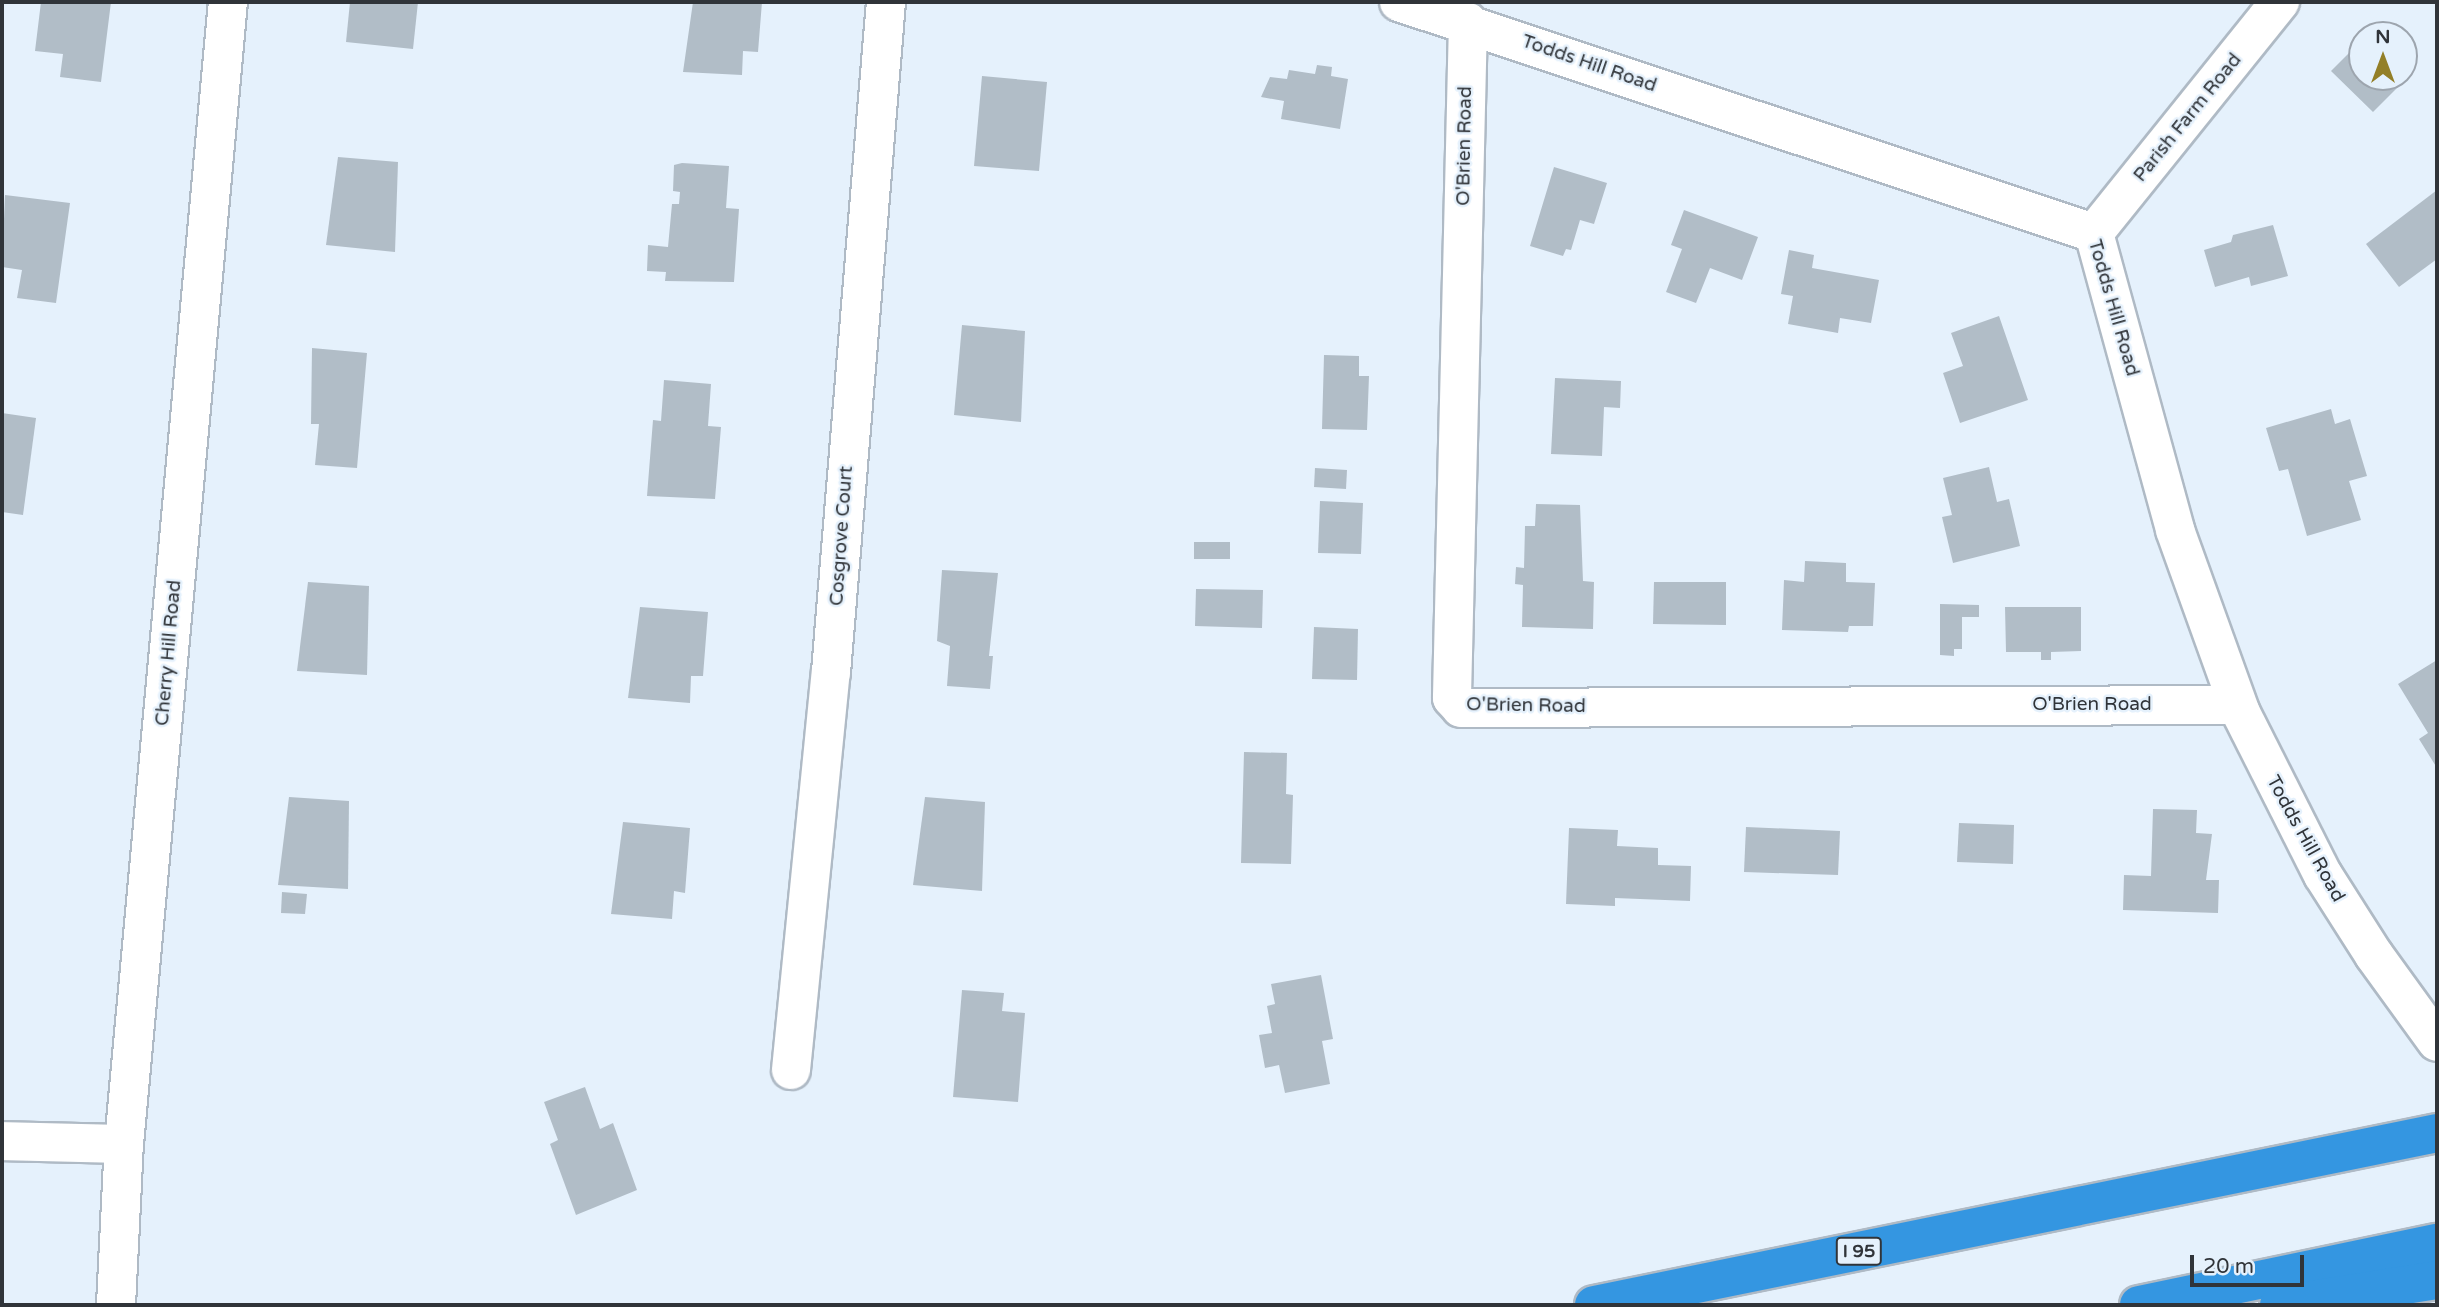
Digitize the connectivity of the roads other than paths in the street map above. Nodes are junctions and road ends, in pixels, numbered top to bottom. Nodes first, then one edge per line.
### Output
1 (228, 2) edge
2 (886, 2) edge
3 (1399, 2) edge
4 (2280, 2) edge
5 (1468, 22) junction
6 (2094, 233) junction
7 (2237, 705) junction
8 (2437, 1042) edge
9 (791, 1070) dead end
10 (2437, 1118) edge
11 (2437, 1133) edge
12 (2, 1141) edge
13 (124, 1144) junction
14 (2125, 1196) junction
15 (2437, 1243) edge
16 (2437, 1280) edge
17 (116, 1305) edge
18 (1594, 1305) edge
19 (2139, 1305) edge
20 (2280, 1305) edge

1 - 13 street, Cherry Hill Road
2 - 9 street, Cosgrove Court
3 - 5 street, Todds Hill Road
4 - 6 street, Parish Farm Road
5 - 6 street, Todds Hill Road
5 - 7 street, O'Brien Road
6 - 7 street, Todds Hill Road
7 - 8 street, Todds Hill Road
10 - 14 highway
11 - 14 highway, I 95
12 - 13 street
13 - 17 street, Cherry Hill Road
14 - 18 highway, I 95
15 - 19 highway
16 - 20 highway

